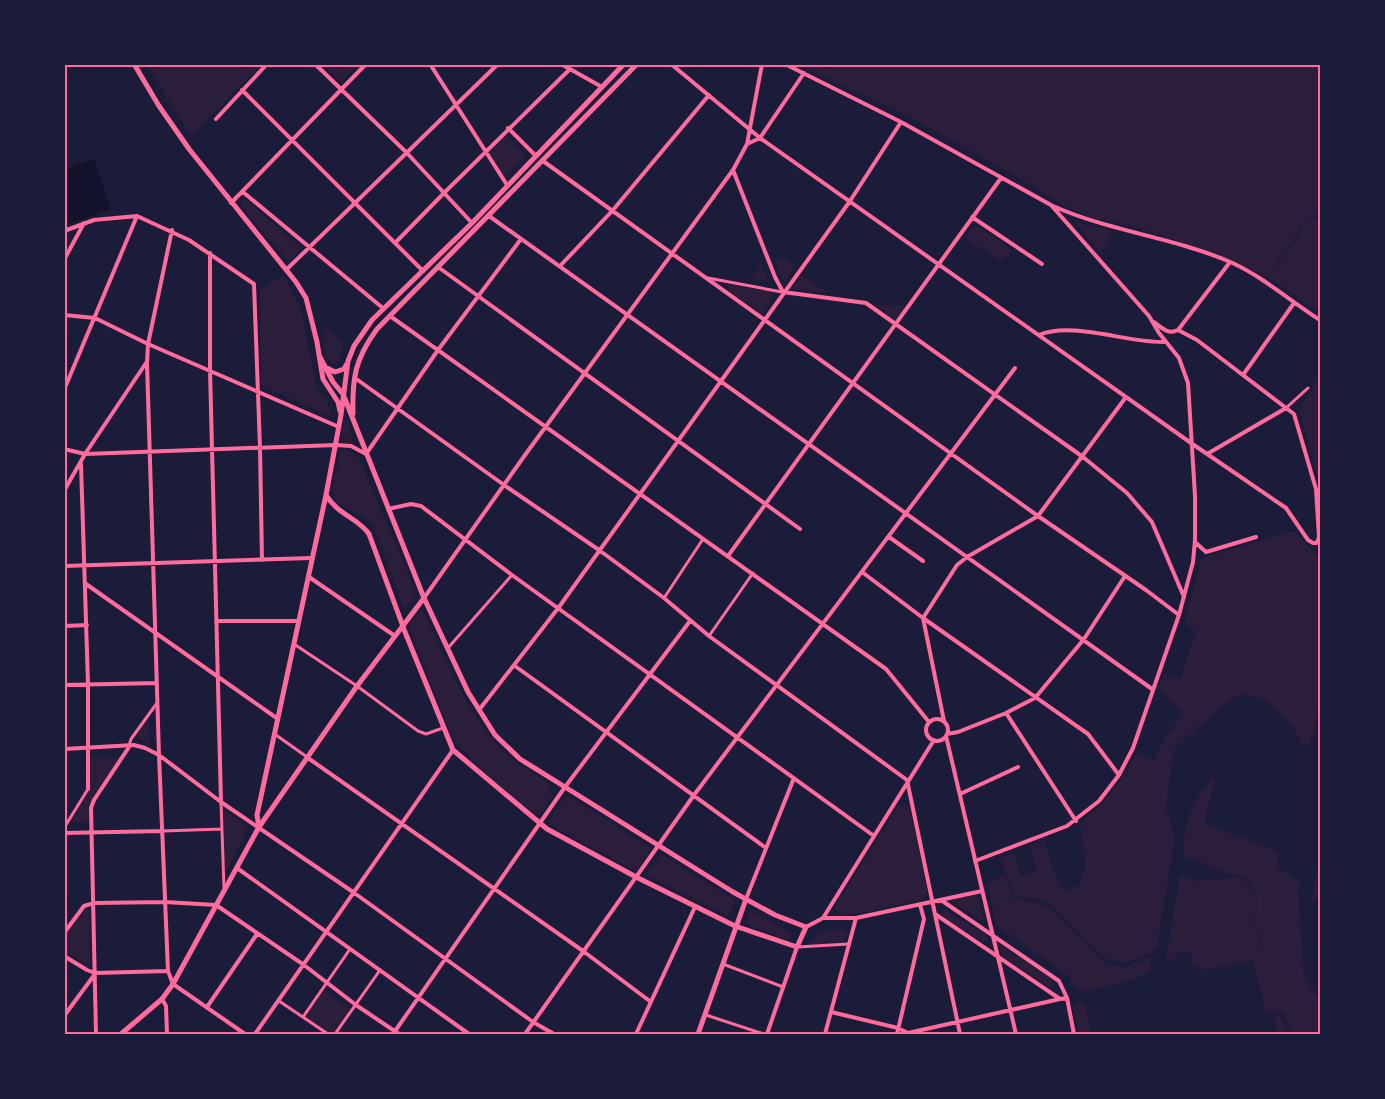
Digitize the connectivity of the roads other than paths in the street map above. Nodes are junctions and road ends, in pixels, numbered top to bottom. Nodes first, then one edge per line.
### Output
1 (134, 64) edge
2 (267, 64) edge
3 (315, 64) edge
4 (366, 64) edge
5 (430, 64) edge
6 (498, 64) edge
7 (561, 64) edge
8 (624, 64) edge
9 (637, 64) edge
10 (671, 64) edge
11 (762, 64) edge
12 (786, 64) edge
13 (570, 69) junction
14 (804, 73) junction
15 (602, 87) junction
16 (242, 90) junction
17 (342, 90) junction
18 (709, 95) junction
19 (456, 105) junction
20 (216, 119) dead end
21 (901, 122) junction
22 (508, 128) junction
23 (749, 129) junction
24 (760, 138) junction
25 (293, 142) junction
26 (747, 144) junction
27 (406, 152) junction
28 (485, 152) junction
29 (536, 156) junction
30 (543, 161) junction
31 (733, 170) junction
32 (1001, 178) junction
33 (507, 185) junction
34 (243, 192) junction
35 (445, 192) junction
36 (850, 201) junction
37 (231, 203) junction
38 (356, 203) junction
39 (1051, 205) junction
40 (613, 210) junction
41 (137, 216) junction
42 (489, 216) junction
43 (972, 217) junction
44 (85, 222) junction
45 (472, 223) junction
46 (172, 230) junction
47 (64, 231) edge
48 (521, 238) junction
49 (395, 243) junction
50 (310, 248) junction
51 (672, 252) junction
52 (210, 253) junction
53 (64, 260) edge
54 (1230, 262) junction
55 (939, 264) junction
56 (1042, 264) dead end
57 (560, 266) junction
58 (438, 267) junction
59 (287, 269) junction
60 (423, 271) junction
61 (708, 278) junction
62 (783, 292) junction
63 (478, 297) junction
64 (1294, 303) junction
65 (384, 309) junction
66 (64, 315) edge
67 (389, 315) junction
68 (628, 315) junction
69 (95, 318) junction
70 (765, 318) junction
71 (1320, 320) edge
72 (1153, 322) junction
73 (895, 325) junction
74 (1178, 330) junction
75 (1039, 335) junction
76 (1165, 342) junction
77 (148, 344) junction
78 (438, 350) junction
79 (320, 357) junction
80 (348, 361) junction
81 (147, 363) junction
82 (326, 368) junction
83 (1015, 368) dead end
84 (210, 370) junction
85 (585, 373) junction
86 (1243, 375) junction
87 (354, 377) junction
88 (720, 381) junction
89 (854, 382) junction
90 (1308, 388) dead end
91 (64, 390) edge
92 (258, 391) junction
93 (343, 394) junction
94 (995, 395) junction
95 (1126, 397) junction
96 (397, 408) junction
97 (1286, 408) junction
98 (341, 415) junction
99 (353, 418) junction
100 (546, 426) junction
101 (339, 427) junction
102 (678, 440) junction
103 (1191, 443) junction
104 (809, 444) junction
105 (336, 445) junction
106 (260, 448) junction
107 (64, 449) edge
108 (212, 449) junction
109 (149, 451) junction
110 (952, 452) junction
111 (85, 454) junction
112 (366, 454) junction
113 (1207, 454) junction
114 (1083, 457) junction
115 (81, 464) junction
116 (504, 485) junction
117 (64, 491) edge
118 (639, 492) junction
119 (326, 495) junction
120 (766, 504) junction
121 (388, 509) junction
122 (906, 514) junction
123 (1038, 516) junction
124 (800, 529) dead end
125 (889, 536) junction
126 (1256, 537) dead end
127 (703, 539) junction
128 (466, 540) junction
129 (1195, 543) junction
130 (599, 550) junction
131 (728, 556) junction
132 (967, 557) junction
133 (312, 558) junction
134 (262, 560) junction
135 (215, 561) junction
136 (923, 561) dead end
137 (152, 564) junction
138 (84, 565) junction
139 (64, 566) edge
140 (862, 572) junction
141 (753, 573) junction
142 (512, 575) junction
143 (1125, 576) junction
144 (309, 577) junction
145 (85, 583) junction
146 (1184, 597) junction
147 (424, 598) junction
148 (664, 598) junction
149 (559, 607) junction
150 (1179, 615) junction
151 (923, 618) junction
152 (216, 621) junction
153 (299, 621) junction
154 (690, 621) junction
155 (87, 625) junction
156 (402, 625) junction
157 (823, 625) junction
158 (64, 626) edge
159 (156, 634) junction
160 (395, 636) junction
161 (709, 636) junction
162 (1084, 639) junction
163 (294, 644) junction
164 (447, 648) junction
165 (514, 666) junction
166 (651, 674) junction
167 (218, 678) junction
168 (157, 683) junction
169 (88, 684) junction
170 (64, 685) edge
171 (778, 685) junction
172 (357, 686) junction
173 (1152, 689) junction
174 (1035, 698) junction
175 (158, 702) junction
176 (479, 711) junction
177 (1006, 713) junction
178 (278, 719) junction
179 (929, 722) junction
180 (944, 722) junction
181 (443, 728) junction
182 (607, 732) junction
183 (274, 734) junction
184 (947, 735) junction
185 (739, 737) junction
186 (934, 740) junction
187 (129, 746) junction
188 (88, 748) junction
189 (64, 749) edge
190 (453, 750) junction
191 (159, 755) junction
192 (308, 758) junction
193 (1018, 767) dead end
194 (1119, 776) junction
195 (794, 778) junction
196 (907, 780) junction
197 (564, 787) junction
198 (88, 789) joint
199 (960, 794) junction
200 (694, 795) junction
201 (221, 802) junction
202 (1076, 821) junction
203 (401, 822) junction
204 (539, 823) junction
205 (259, 827) junction
206 (64, 828) edge
207 (222, 829) junction
208 (163, 831) junction
209 (64, 833) edge
210 (93, 833) junction
211 (874, 836) junction
212 (659, 846) junction
213 (766, 848) junction
214 (975, 861) junction
215 (237, 867) junction
216 (638, 878) junction
217 (224, 890) junction
218 (494, 890) junction
219 (982, 891) junction
220 (353, 892) junction
221 (746, 899) junction
222 (941, 900) junction
223 (165, 902) junction
224 (932, 902) junction
225 (94, 903) junction
226 (216, 905) junction
227 (920, 905) junction
228 (695, 907) junction
229 (935, 914) junction
230 (823, 918) junction
231 (856, 918) junction
232 (735, 926) junction
233 (806, 927) junction
234 (326, 932) junction
235 (64, 933) edge
236 (257, 934) junction
237 (992, 935) junction
238 (849, 944) junction
239 (797, 947) junction
240 (350, 948) junction
241 (583, 951) junction
242 (64, 956) edge
243 (1000, 958) junction
244 (445, 959) junction
245 (722, 964) junction
246 (304, 965) junction
247 (380, 970) junction
248 (168, 971) junction
249 (95, 973) junction
250 (327, 982) junction
251 (173, 984) junction
252 (783, 987) junction
253 (418, 998) junction
254 (1066, 998) junction
255 (162, 999) junction
256 (1060, 999) junction
257 (279, 1001) junction
258 (651, 1002) junction
259 (356, 1005) junction
260 (207, 1007) junction
261 (1011, 1010) junction
262 (831, 1012) junction
263 (705, 1014) junction
264 (64, 1016) edge
265 (303, 1017) junction
266 (533, 1022) junction
267 (958, 1022) junction
268 (898, 1028) junction
269 (396, 1034) edge
270 (908, 1034) edge
271 (96, 1035) edge
272 (121, 1035) edge
273 (167, 1035) edge
274 (245, 1035) edge
275 (255, 1035) edge
276 (328, 1035) edge
277 (335, 1035) edge
278 (469, 1035) edge
279 (525, 1035) edge
280 (554, 1035) edge
281 (636, 1035) edge
282 (698, 1035) edge
283 (765, 1035) edge
284 (825, 1035) edge
285 (897, 1035) edge
286 (960, 1035) edge
287 (1016, 1035) edge
288 (1074, 1035) edge

1 - 37 street
2 - 16 street
3 - 17 street
4 - 17 street
5 - 19 street
6 - 19 street
7 - 13 street
8 - 15 street
9 - 30 street
10 - 18 street
11 - 23 street
12 - 14 street
13 - 15 street
13 - 22 street
14 - 21 street
14 - 24 street
15 - 29 street
16 - 20 street
16 - 25 street
17 - 25 street
17 - 27 street
18 - 23 street
18 - 40 street
19 - 27 street
19 - 28 street
21 - 32 street
21 - 36 street
22 - 28 street
22 - 29 street
23 - 24 street
23 - 26 street
24 - 26 street
24 - 36 street
25 - 34 street
25 - 38 street
26 - 31 street
27 - 35 street
27 - 38 street
28 - 33 street
28 - 35 street
29 - 33 street
30 - 40 street
30 - 42 street
31 - 51 street
31 - 62 street
32 - 39 street
32 - 43 street
33 - 45 street
34 - 37 street
34 - 50 street
35 - 45 street
35 - 49 street
36 - 55 street
36 - 62 street
37 - 59 street
38 - 49 street
38 - 50 street
39 - 54 street
39 - 72 street
40 - 51 street
40 - 57 street
41 - 44 street
41 - 46 street
41 - 69 street
42 - 48 street
42 - 58 street
43 - 55 street
43 - 56 street
44 - 47 street
44 - 53 street
45 - 60 street
46 - 52 street
46 - 77 street
48 - 57 street
48 - 63 street
49 - 60 street
50 - 59 street
50 - 65 street
51 - 61 street
51 - 68 street
52 - 84 street
52 - 92 street
54 - 64 street
54 - 74 street
55 - 73 street
55 - 75 street
57 - 68 street
58 - 63 street
58 - 67 street
59 - 79 street
60 - 65 street
61 - 62 street
61 - 70 street
62 - 70 street
62 - 73 street
63 - 78 street
63 - 85 street
64 - 71 street
64 - 86 street
65 - 80 street
66 - 69 street
67 - 78 street
67 - 87 street
68 - 85 street
68 - 88 street
69 - 77 street
69 - 91 street
70 - 88 street
70 - 89 street
72 - 74 street
72 - 76 street
73 - 89 street
73 - 94 street
74 - 86 street
75 - 76 street
75 - 95 street
76 - 103 street
77 - 81 street
77 - 84 street
78 - 96 street
78 - 100 street
79 - 82 street
79 - 98 street
80 - 82 street
80 - 93 street
81 - 109 street
81 - 111 street
82 - 93 street
83 - 94 street
84 - 92 street
84 - 108 street
85 - 100 street
85 - 102 street
86 - 97 street
87 - 96 street
87 - 99 street
88 - 102 street
88 - 104 street
89 - 104 street
89 - 110 street
90 - 97 street
92 - 101 street
92 - 106 street
93 - 98 street
93 - 99 street
94 - 110 street
94 - 114 street
95 - 103 street
95 - 114 street
96 - 112 street
96 - 116 street
97 - 113 street
97 - 113 street
98 - 101 street
99 - 112 street
100 - 116 street
100 - 118 street
101 - 105 street
102 - 118 street
102 - 120 street
103 - 113 street
103 - 129 street
104 - 120 street
104 - 122 street
105 - 106 street
105 - 112 street
105 - 119 street
106 - 108 street
106 - 134 street
107 - 111 street
108 - 109 street
108 - 135 street
109 - 111 street
109 - 137 street
110 - 122 street
110 - 123 street
111 - 115 street
112 - 121 street
114 - 123 street
114 - 146 street
115 - 117 street
115 - 138 street
116 - 128 street
116 - 130 street
118 - 127 street
118 - 130 street
119 - 133 street
119 - 156 street
120 - 124 street
120 - 131 street
121 - 128 street
121 - 147 street
122 - 125 street
122 - 132 street
123 - 132 street
123 - 143 street
125 - 136 street
125 - 140 street
126 - 129 street
127 - 131 street
127 - 148 street
128 - 142 street
128 - 147 street
129 - 146 street
130 - 148 street
130 - 149 street
131 - 141 street
132 - 151 street
132 - 162 street
133 - 134 street
133 - 144 street
134 - 135 street
135 - 137 street
135 - 152 street
137 - 138 street
137 - 159 street
138 - 139 street
138 - 145 street
140 - 151 street
140 - 157 street
141 - 157 street
141 - 161 street
142 - 149 street
142 - 164 street
143 - 150 street
143 - 162 street
144 - 153 street
144 - 160 street
145 - 155 street
145 - 159 street
146 - 150 street
147 - 156 street
147 - 164 street
148 - 154 street
149 - 165 street
149 - 166 street
150 - 173 street
151 - 174 street
151 - 180 street
152 - 153 street
152 - 167 street
153 - 163 street
154 - 161 street
154 - 166 street
155 - 158 street
155 - 169 street
156 - 160 street
156 - 181 street
157 - 171 street
157 - 179 street
159 - 167 street
159 - 168 street
160 - 172 street
161 - 171 street
162 - 173 street
162 - 174 street
163 - 172 street
163 - 178 street
164 - 176 street
165 - 176 street
165 - 182 street
166 - 182 street
166 - 185 street
167 - 178 street
167 - 201 street
168 - 169 street
168 - 175 street
169 - 170 street
169 - 188 street
171 - 185 street
171 - 196 street
172 - 181 street
172 - 192 street
173 - 194 street
174 - 177 street
174 - 194 street
175 - 187 street
175 - 191 street
176 - 197 street
177 - 184 street
177 - 202 street
178 - 183 street
179 - 180 street
179 - 186 street
180 - 184 street
181 - 190 street
182 - 197 street
182 - 200 street
183 - 192 street
183 - 205 street
184 - 186 street
184 - 199 street
185 - 195 street
185 - 200 street
186 - 196 street
187 - 188 street
187 - 191 street
187 - 210 street
188 - 189 street
188 - 198 street
190 - 203 street
190 - 204 street
191 - 201 street
191 - 208 street
192 - 203 street
192 - 205 street
193 - 199 street
194 - 202 street
195 - 211 street
195 - 213 street
196 - 211 street
196 - 224 street
197 - 204 street
197 - 212 street
198 - 206 street
199 - 214 street
200 - 212 street
200 - 213 street
201 - 205 street
201 - 207 street
202 - 214 street
203 - 218 street
203 - 220 street
204 - 216 street
204 - 218 street
205 - 215 street
205 - 220 street
207 - 208 street
207 - 217 street
208 - 210 street
208 - 223 street
209 - 210 street
210 - 225 street
211 - 230 street
212 - 216 street
212 - 221 street
213 - 221 street
214 - 219 street
215 - 217 street
215 - 234 street
216 - 228 street
216 - 241 street
217 - 226 street
218 - 241 street
218 - 244 street
219 - 222 street
219 - 237 street
220 - 234 street
220 - 244 street
221 - 232 street
221 - 233 street
222 - 224 street
222 - 237 street
223 - 225 street
223 - 226 street
223 - 248 street
224 - 227 street
224 - 229 street
225 - 235 street
225 - 249 street
226 - 236 street
226 - 251 street
227 - 231 street
227 - 268 street
228 - 232 street
228 - 258 street
229 - 243 street
229 - 267 street
230 - 231 street
230 - 233 street
231 - 238 street
232 - 239 street
232 - 245 street
233 - 239 street
234 - 240 street
234 - 246 street
236 - 246 street
236 - 260 street
237 - 243 street
237 - 254 street
238 - 239 street
238 - 262 street
239 - 252 street
240 - 247 street
240 - 250 street
241 - 258 street
241 - 266 street
242 - 249 street
243 - 256 street
243 - 261 street
244 - 253 street
244 - 266 street
245 - 252 street
245 - 263 street
246 - 250 street
246 - 257 street
247 - 253 street
247 - 259 street
248 - 249 street
248 - 251 street
249 - 264 street
249 - 271 street
250 - 259 street
250 - 265 street
251 - 255 street
251 - 260 street
252 - 283 street
253 - 269 street
253 - 278 street
254 - 256 street
254 - 288 street
255 - 272 street
255 - 273 street
256 - 261 street
257 - 265 street
257 - 275 street
258 - 281 street
259 - 269 street
259 - 277 street
260 - 274 street
261 - 267 street
261 - 287 street
262 - 268 street
262 - 284 street
263 - 282 street
263 - 283 street
265 - 276 street
266 - 279 street
266 - 280 street
267 - 270 street
267 - 286 street
268 - 270 street
268 - 285 street

